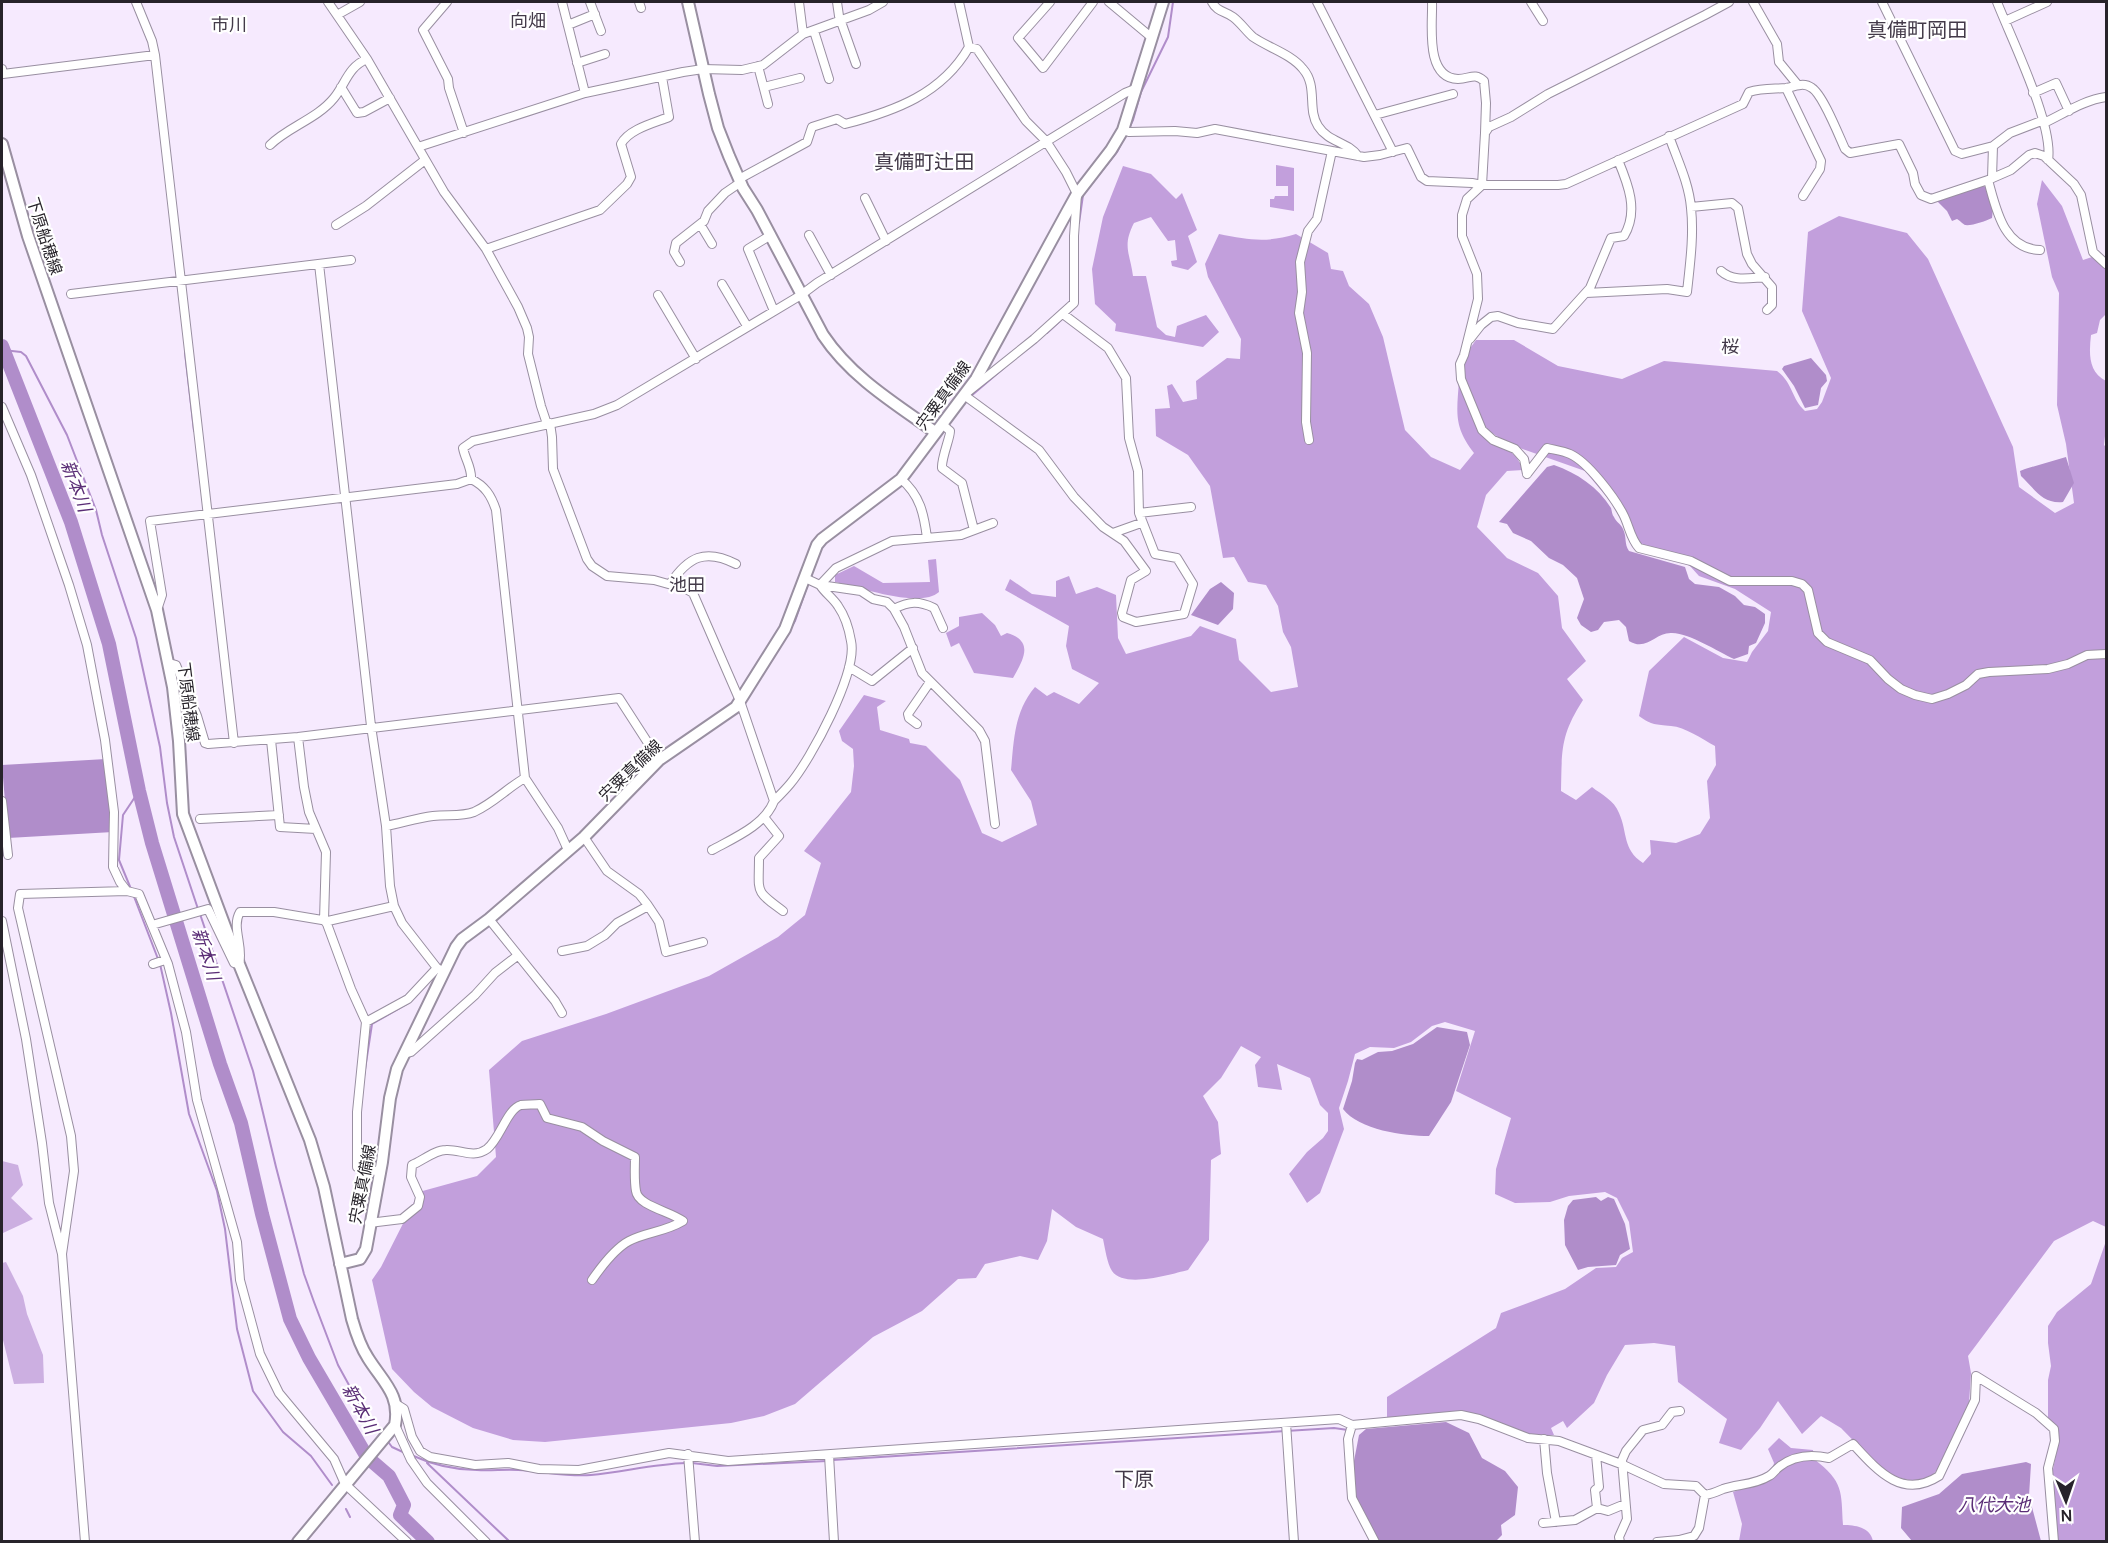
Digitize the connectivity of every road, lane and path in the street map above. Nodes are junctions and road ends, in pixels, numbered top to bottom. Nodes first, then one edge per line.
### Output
1 (136, 2) edge
2 (328, 2) edge
3 (360, 2) edge
4 (447, 2) edge
5 (562, 2) edge
6 (590, 2) edge
7 (688, 2) edge
8 (799, 2) edge
9 (837, 2) edge
10 (959, 2) edge
11 (1050, 2) edge
12 (1093, 2) edge
13 (1109, 2) edge
14 (1163, 2) edge
15 (1212, 2) edge
16 (1317, 2) edge
17 (1432, 2) edge
18 (1531, 2) edge
19 (1729, 2) edge
20 (1753, 2) edge
21 (1882, 2) edge
22 (1997, 2) edge
23 (2047, 2) edge
24 (878, 3) edge
25 (595, 14) junction
26 (337, 15) junction
27 (841, 21) junction
28 (1543, 21) dead end
29 (2005, 21) junction
30 (568, 25) junction
31 (600, 31) dead end
32 (814, 31) junction
33 (803, 34) junction
34 (1151, 38) junction
35 (969, 47) junction
36 (605, 54) dead end
37 (153, 56) junction
38 (367, 59) junction
39 (577, 63) junction
40 (856, 64) dead end
41 (758, 66) junction
42 (2, 69) edge
43 (703, 69) junction
44 (662, 77) junction
45 (800, 78) dead end
46 (829, 79) dead end
47 (1797, 84) junction
48 (341, 87) junction
49 (764, 87) junction
50 (1786, 88) junction
51 (1135, 89) junction
52 (585, 93) junction
53 (2033, 93) junction
54 (1454, 94) dead end
55 (2106, 96) edge
56 (390, 98) junction
57 (768, 104) dead end
58 (2069, 111) junction
59 (1375, 116) junction
60 (2044, 121) junction
61 (1126, 131) junction
62 (464, 133) junction
63 (1485, 134) junction
64 (1669, 136) junction
65 (1046, 141) junction
66 (2, 144) edge
67 (270, 145) dead end
68 (1993, 146) junction
69 (418, 147) junction
70 (1332, 151) junction
71 (1393, 152) junction
72 (1358, 156) junction
73 (425, 160) junction
74 (1618, 160) junction
75 (2048, 160) junction
76 (1990, 179) junction
77 (740, 180) junction
78 (1482, 185) junction
79 (1077, 194) junction
80 (1803, 195) dead end
81 (865, 198) dead end
82 (1691, 207) junction
83 (700, 224) junction
84 (336, 225) dead end
85 (771, 235) junction
86 (809, 235) dead end
87 (886, 241) junction
88 (712, 243) dead end
89 (486, 249) junction
90 (2040, 250) dead end
91 (351, 260) dead end
92 (680, 262) dead end
93 (319, 264) junction
94 (2106, 264) edge
95 (1721, 271) dead end
96 (831, 275) junction
97 (1765, 277) junction
98 (178, 281) junction
99 (722, 284) dead end
100 (1586, 293) junction
101 (71, 294) dead end
102 (658, 295) dead end
103 (801, 295) junction
104 (1767, 310) dead end
105 (774, 311) junction
106 (1065, 315) junction
107 (747, 326) junction
108 (1468, 341) junction
109 (696, 358) junction
110 (967, 397) junction
111 (2, 407) edge
112 (548, 423) junction
113 (941, 427) junction
114 (1309, 440) dead end
115 (471, 479) junction
116 (901, 479) junction
117 (346, 498) junction
118 (1191, 507) dead end
119 (1139, 513) junction
120 (207, 515) junction
121 (993, 523) dead end
122 (1142, 523) junction
123 (974, 530) junction
124 (1113, 533) junction
125 (927, 538) junction
126 (736, 564) dead end
127 (805, 578) junction
128 (670, 584) junction
129 (820, 585) junction
130 (894, 609) junction
131 (157, 610) junction
132 (943, 628) dead end
133 (913, 648) junction
134 (2106, 654) edge
135 (169, 663) junction
136 (849, 667) junction
137 (930, 682) junction
138 (741, 701) junction
139 (519, 710) junction
140 (917, 724) dead end
141 (371, 726) junction
142 (298, 737) junction
143 (271, 740) junction
144 (234, 743) junction
145 (658, 760) junction
146 (525, 778) junction
147 (2, 801) edge
148 (774, 801) junction
149 (279, 815) junction
150 (764, 817) junction
151 (200, 819) dead end
152 (995, 824) dead end
153 (386, 826) junction
154 (316, 829) junction
155 (585, 839) junction
156 (568, 850) junction
157 (712, 850) dead end
158 (8, 855) dead end
159 (127, 891) junction
160 (394, 906) junction
161 (648, 906) junction
162 (783, 911) dead end
163 (489, 919) junction
164 (324, 920) junction
165 (2, 921) edge
166 (152, 925) junction
167 (703, 942) dead end
168 (562, 951) dead end
169 (517, 956) junction
170 (239, 964) junction
171 (441, 970) junction
172 (562, 1013) dead end
173 (366, 1022) junction
174 (404, 1054) junction
175 (381, 1173) junction
176 (369, 1223) junction
177 (62, 1254) junction
178 (340, 1264) junction
179 (592, 1280) dead end
180 (396, 1404) junction
181 (1680, 1412) dead end
182 (1286, 1423) junction
183 (1352, 1425) junction
184 (392, 1429) junction
185 (1544, 1439) junction
186 (688, 1454) junction
187 (829, 1455) junction
188 (1596, 1455) junction
189 (1622, 1464) junction
190 (347, 1482) junction
191 (1705, 1495) junction
192 (1625, 1504) junction
193 (1597, 1508) junction
194 (1556, 1522) junction
195 (1543, 1523) dead end
196 (85, 1542) edge
197 (298, 1542) edge
198 (407, 1542) edge
199 (486, 1542) edge
200 (695, 1542) edge
201 (834, 1542) edge
202 (1294, 1542) edge
203 (1375, 1542) edge
204 (1620, 1542) edge
205 (1657, 1542) edge
206 (2054, 1542) edge

1 - 37 street
2 - 26 street
3 - 26 street
4 - 62 street
5 - 30 street
6 - 25 street
7 - 43 main road
8 - 33 street
9 - 27 street
10 - 35 street
11 - 12 street
13 - 34 street
14 - 34 main road, 宍粟真備線
15 - 72 street
16 - 59 street
17 - 63 street
18 - 28 street
19 - 63 street
20 - 47 street
21 - 68 street
22 - 29 street
23 - 29 street
24 - 27 street
25 - 30 street
25 - 31 street
26 - 38 street
27 - 32 street
27 - 40 street
29 - 53 street
30 - 39 street
32 - 33 street
32 - 46 street
33 - 41 street
34 - 51 main road, 宍粟真備線
35 - 65 street
35 - 77 street
36 - 39 street
37 - 42 street
37 - 98 street
38 - 48 street
38 - 56 street
39 - 52 street
41 - 43 street
41 - 49 street
43 - 44 street
43 - 77 main road
44 - 52 street
44 - 89 street
45 - 49 street
47 - 50 street
47 - 76 street
48 - 56 street
48 - 67 street
49 - 57 street
50 - 64 street
50 - 80 street
51 - 61 main road, 宍粟真備線
51 - 65 street
52 - 62 street
53 - 58 street
53 - 60 street
54 - 59 street
55 - 58 street
56 - 69 street
58 - 60 street
59 - 71 street
60 - 68 street
60 - 75 street
61 - 70 street
61 - 79 main road, 宍粟真備線
62 - 69 street
63 - 78 street
64 - 74 street
64 - 82 street
65 - 79 street
65 - 87 street
66 - 131 main road, 下原船穂線
68 - 76 street
69 - 73 street
70 - 72 street
70 - 114 street
71 - 72 street
71 - 78 street
73 - 84 street
73 - 89 street
74 - 78 street
74 - 100 street
75 - 76 street
75 - 94 street
76 - 90 street
77 - 83 street
77 - 85 main road
78 - 108 street
79 - 106 street
79 - 110 main road, 宍粟真備線
81 - 87 street
82 - 97 street
82 - 100 street
83 - 88 street
83 - 92 street
85 - 103 main road
85 - 105 street
86 - 96 street
87 - 96 street
89 - 112 street
91 - 93 street
93 - 98 street
93 - 117 street
95 - 97 street
96 - 103 street
97 - 104 street
98 - 101 street
98 - 120 street
99 - 107 street
100 - 108 street
102 - 109 street
103 - 105 street
103 - 113 main road
105 - 107 street
106 - 110 street
106 - 119 street
107 - 109 street
108 - 134 street
109 - 112 street
110 - 113 main road, 宍粟真備線
110 - 124 street
111 - 159 street
112 - 115 street
112 - 128 street
113 - 116 main road, 宍粟真備線
113 - 123 street
115 - 117 street
115 - 139 street
116 - 125 street
116 - 127 main road, 宍粟真備線
117 - 120 street
117 - 141 street
118 - 119 street
119 - 122 street
120 - 131 street
120 - 144 street
121 - 123 street
122 - 124 street
122 - 124 street
123 - 125 street
125 - 129 street
126 - 128 street
127 - 129 street
127 - 138 main road, 宍粟真備線
128 - 138 street
129 - 130 street
129 - 136 street
130 - 132 street
130 - 133 street
131 - 135 main road, 下原船穂線
133 - 136 street
133 - 137 street
135 - 144 street
135 - 170 main road, 下原船穂線
136 - 148 street
137 - 140 street
137 - 152 street
138 - 145 main road, 宍粟真備線
138 - 148 street
139 - 141 street
139 - 145 street
139 - 146 street
141 - 142 street
141 - 153 street
142 - 143 street
142 - 154 street
143 - 144 street
143 - 149 street
145 - 155 main road, 宍粟真備線
146 - 153 street
146 - 156 street
147 - 158 street
148 - 150 street
149 - 151 street
149 - 154 street
150 - 157 street
150 - 162 street
153 - 160 street
154 - 164 street
155 - 156 main road, 宍粟真備線
155 - 161 street
156 - 163 main road, 宍粟真備線
159 - 166 street
159 - 177 street
160 - 164 street
160 - 171 street
161 - 167 street
161 - 168 street
163 - 169 street
163 - 171 main road, 宍粟真備線
164 - 170 street
164 - 173 street
165 - 177 street
166 - 170 street
166 - 190 street
169 - 172 street
169 - 174 street
170 - 178 main road, 下原船穂線
171 - 173 street
171 - 174 main road, 宍粟真備線
173 - 175 street
174 - 175 main road, 宍粟真備線
175 - 176 main road, 宍粟真備線
176 - 178 main road, 宍粟真備線
176 - 179 street
177 - 196 street
178 - 180 main road
180 - 184 main road
180 - 186 street
181 - 189 street
182 - 183 street
182 - 187 street
182 - 202 street
183 - 185 street
183 - 203 street
184 - 190 main road
184 - 199 street
185 - 188 street
185 - 194 street
186 - 187 street
186 - 200 street
187 - 201 street
188 - 189 street
188 - 193 street
189 - 191 street
189 - 192 street
190 - 197 main road
190 - 198 street
191 - 205 street
191 - 206 street
192 - 193 street
192 - 204 street
193 - 194 street
194 - 195 street

